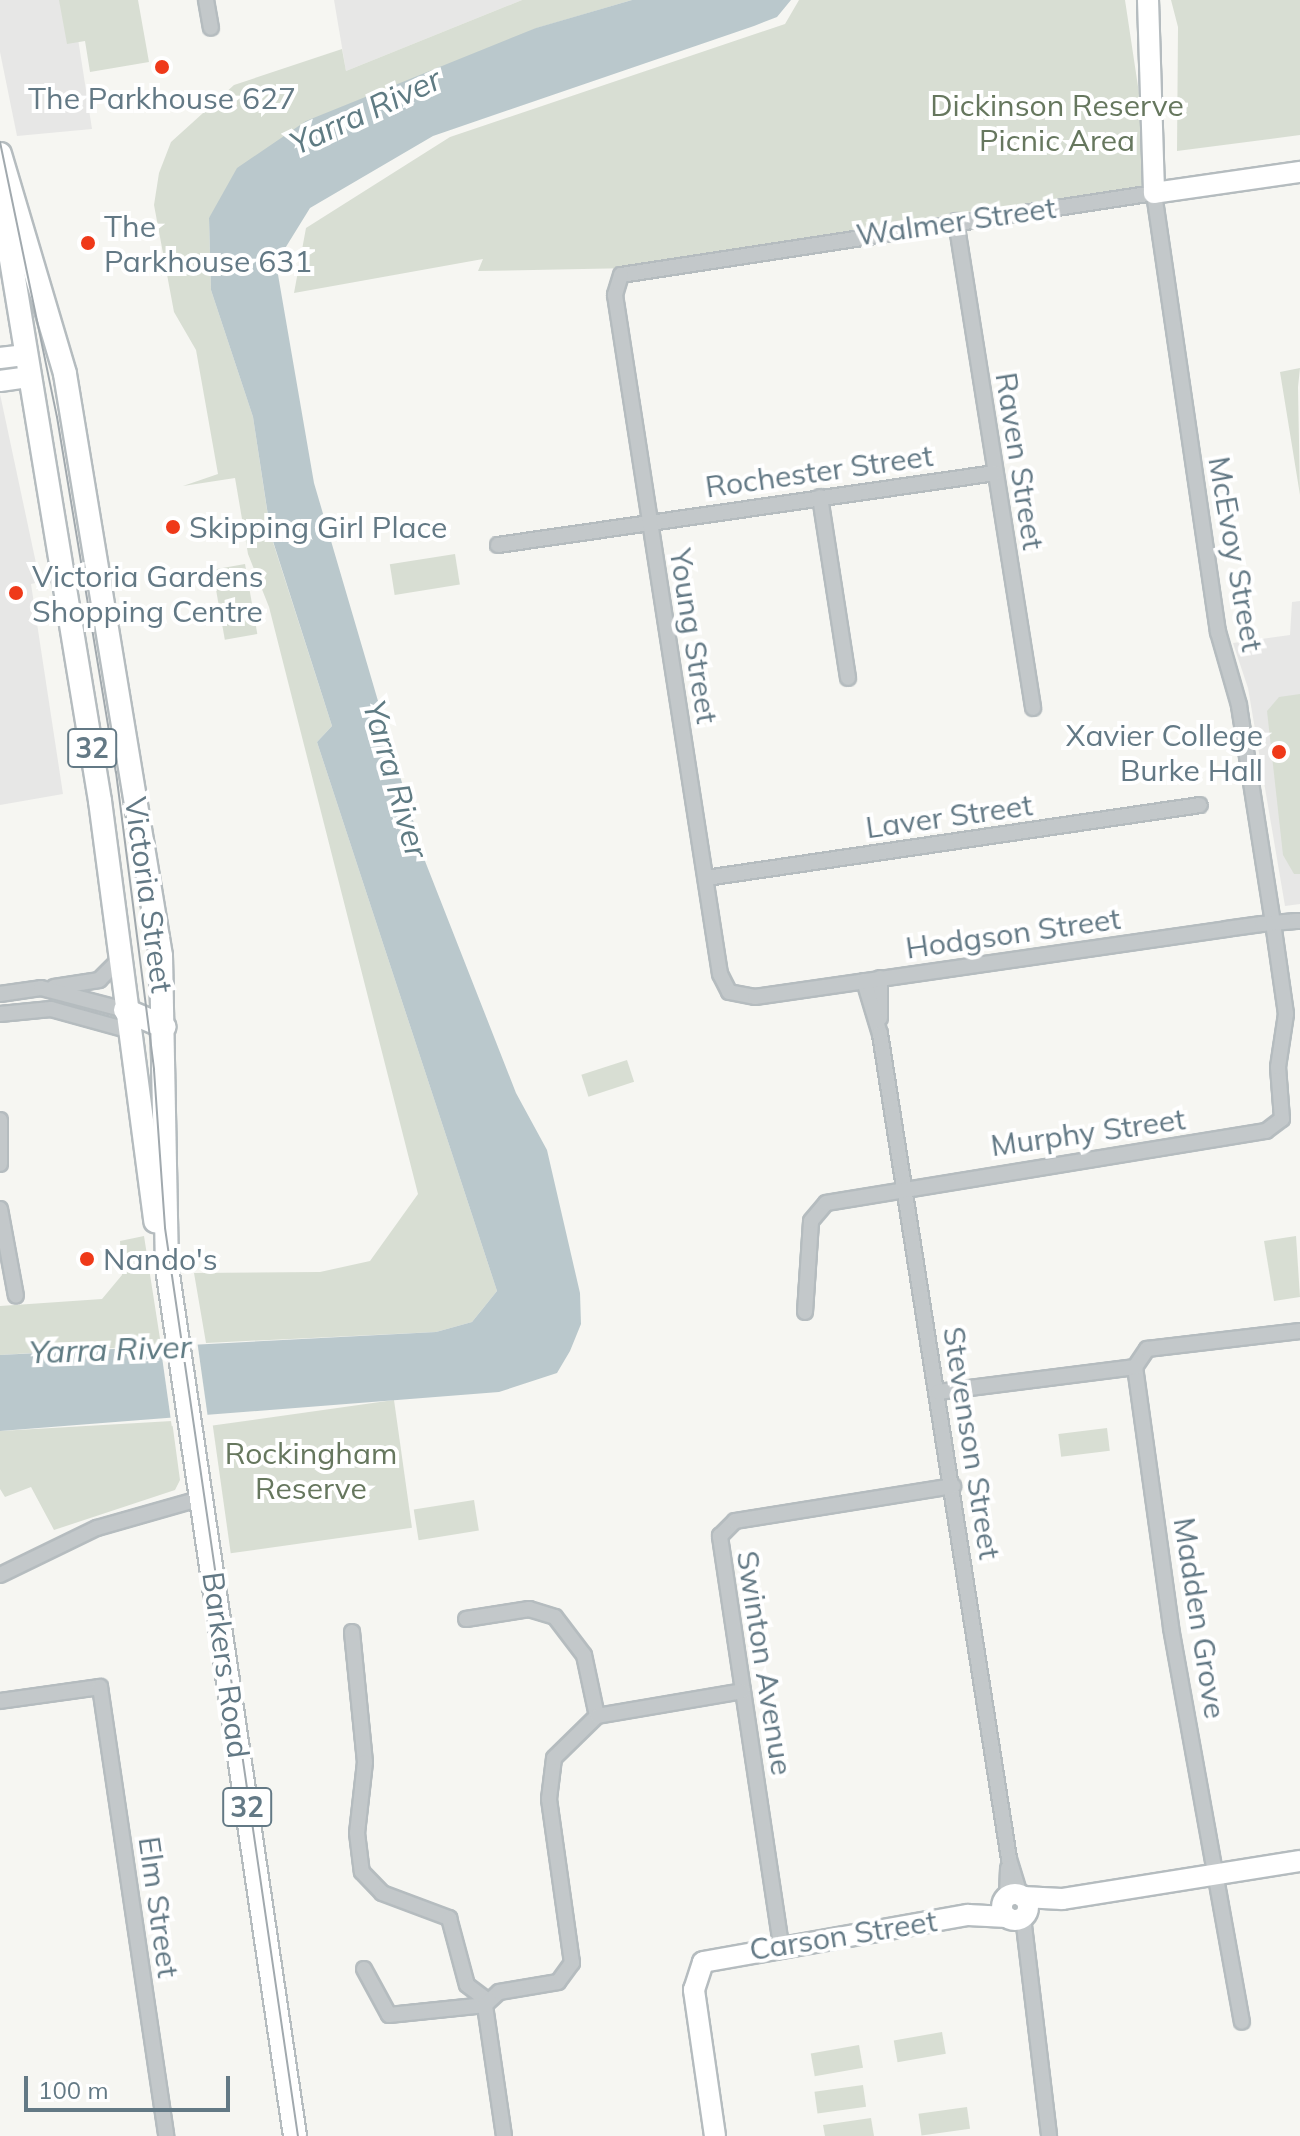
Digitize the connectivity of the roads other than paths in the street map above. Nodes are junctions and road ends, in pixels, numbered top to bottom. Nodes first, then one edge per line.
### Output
1 (206, 0) edge
2 (1148, 0) edge
3 (211, 28) dead end
4 (0, 154) edge
5 (1300, 172) edge
6 (0, 193) edge
7 (1154, 193) junction
8 (956, 221) junction
9 (616, 281) joint
10 (0, 358) edge
11 (62, 363) junction
12 (27, 366) junction
13 (0, 381) edge
14 (995, 473) junction
15 (820, 497) junction
16 (650, 521) junction
17 (498, 545) dead end
18 (848, 678) dead end
19 (1033, 708) dead end
20 (1200, 805) dead end
21 (706, 878) junction
22 (1300, 921) edge
23 (1273, 923) junction
24 (119, 960) junction
25 (880, 978) junction
26 (864, 981) junction
27 (41, 988) junction
28 (0, 994) edge
29 (734, 995) joint
30 (0, 1014) edge
31 (126, 1020) junction
32 (880, 1034) junction
33 (166, 1035) junction
34 (0, 1120) edge
35 (1278, 1125) joint
36 (0, 1164) edge
37 (905, 1187) junction
38 (0, 1209) edge
39 (2, 1233) edge
40 (167, 1268) junction
41 (16, 1296) dead end
42 (805, 1312) dead end
43 (1300, 1331) edge
44 (1135, 1367) junction
45 (938, 1392) junction
46 (953, 1486) junction
47 (200, 1488) junction
48 (0, 1575) edge
49 (466, 1619) dead end
50 (352, 1632) dead end
51 (743, 1691) junction
52 (0, 1701) edge
53 (597, 1716) junction
54 (1300, 1861) edge
55 (1215, 1875) junction
56 (1015, 1907) junction
57 (781, 1945) junction
58 (364, 1969) dead end
59 (486, 2003) junction
60 (1242, 2022) dead end
61 (166, 2136) edge
62 (295, 2136) edge
63 (504, 2136) edge
64 (715, 2136) edge
65 (1049, 2136) edge

1 - 3 street
2 - 7 street
4 - 11 main road, Victoria Street / 32
5 - 7 street, Walmer Street
6 - 12 main road, Victoria Street / 32
7 - 8 street, Walmer Street
7 - 23 street, McEvoy Street
8 - 9 street, Walmer Street
8 - 14 street, Raven Street
9 - 16 street, Young Street
10 - 12 street
11 - 12 main road
11 - 33 main road, Victoria Street / 32
12 - 13 street
12 - 24 main road, Victoria Street / 32
14 - 15 street, Rochester Street
14 - 19 street, Raven Street
15 - 16 street, Rochester Street
15 - 18 street
16 - 17 street, Rochester Street
16 - 21 street, Young Street
20 - 21 street, Laver Street
21 - 29 street, Young Street
22 - 23 street, Hodgson Street
23 - 25 street, Hodgson Street
23 - 35 street, McEvoy Street
24 - 27 street
24 - 31 main road, Victoria Street / 32
25 - 26 street, Hodgson Street
25 - 32 street, Stevenson Street
26 - 29 street, Hodgson Street
26 - 32 street, Stevenson Street
27 - 28 street
27 - 31 street
30 - 31 street
31 - 33 main road
31 - 40 main road, Victoria Street / 32
32 - 37 street, Stevenson Street
33 - 40 main road, Victoria Street / 32
34 - 36 street
35 - 37 street, Murphy Street
37 - 42 street, Murphy Street
37 - 45 street, Stevenson Street
38 - 39 street
39 - 41 street
40 - 47 main road, Victoria Street / 32
43 - 44 street
44 - 45 street
44 - 55 street, Madden Grove
45 - 46 street, Stevenson Street
46 - 51 street, Swinton Avenue
46 - 56 street, Stevenson Street
47 - 48 street
47 - 62 main road, Barkers Road / 32
49 - 53 street
50 - 59 street
51 - 53 street
51 - 57 street, Swinton Avenue
52 - 61 street, Elm Street
53 - 59 street
54 - 55 street, Carson Street
55 - 56 street, Carson Street
55 - 60 street, Madden Grove
56 - 57 street, Carson Street
56 - 65 street, Stevenson Street
57 - 64 street, Carson Street
58 - 59 street
59 - 63 street

